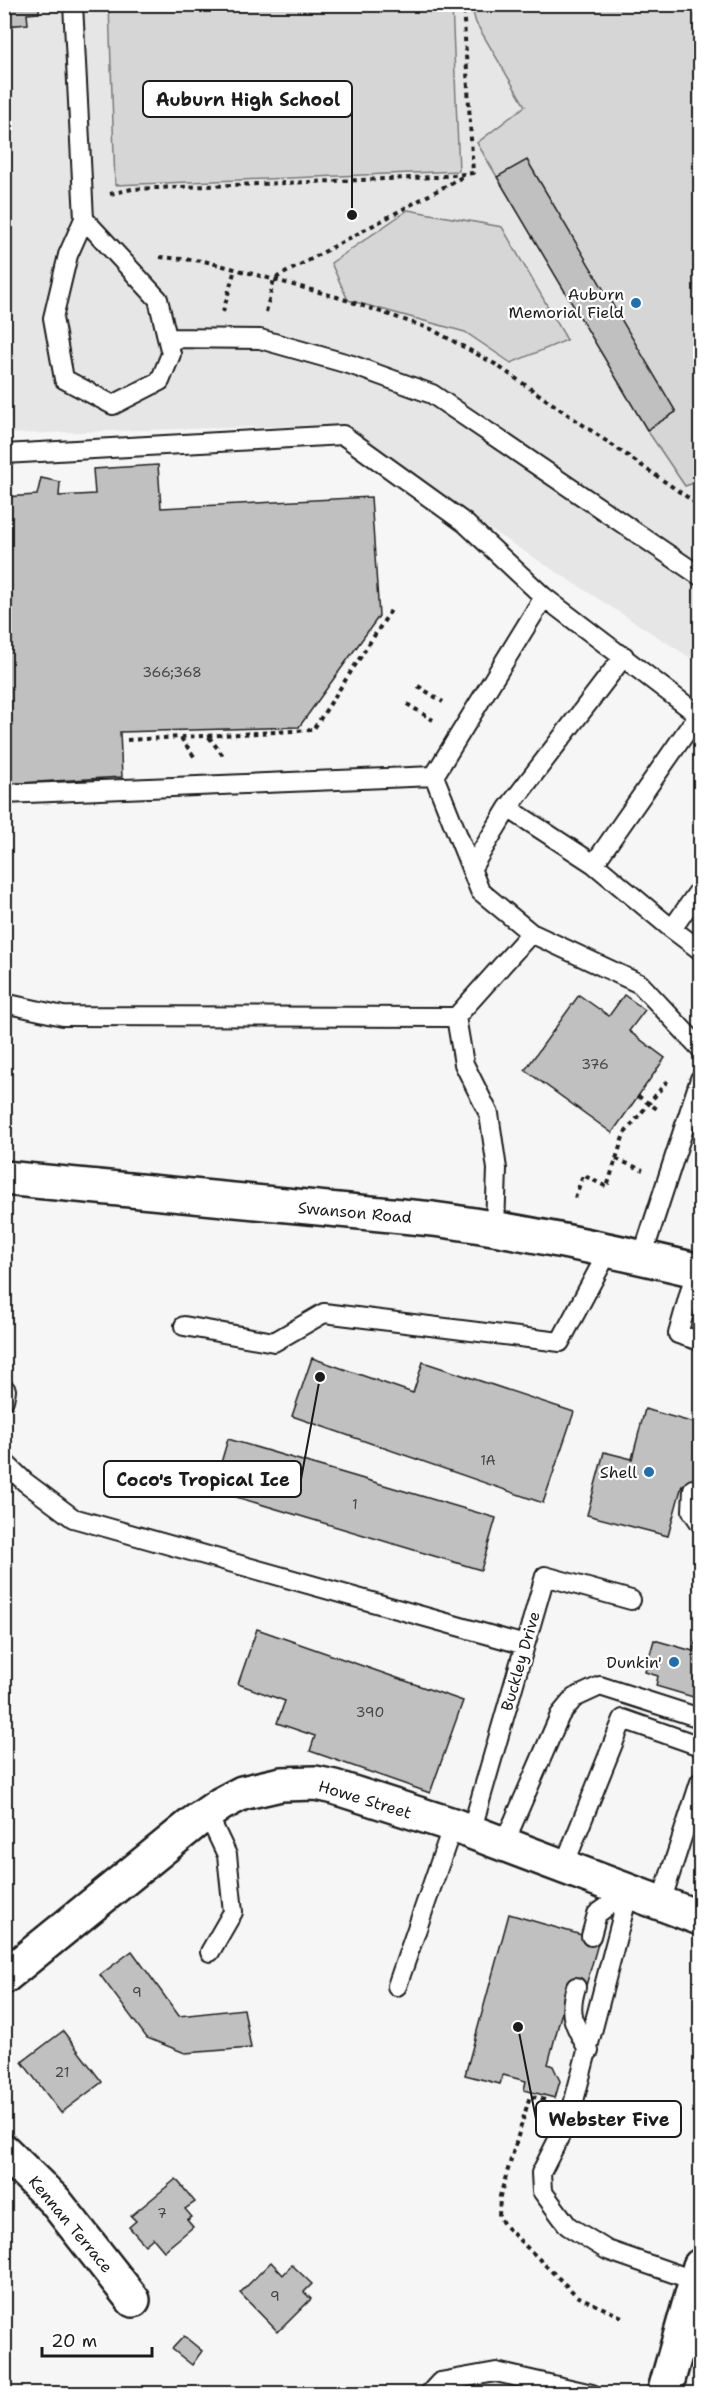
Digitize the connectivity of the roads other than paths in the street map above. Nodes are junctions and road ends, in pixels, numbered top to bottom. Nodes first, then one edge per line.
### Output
1 (73, 4) edge
2 (84, 219) junction
3 (167, 338) junction
4 (4, 454) edge
5 (700, 576) edge
6 (544, 597) junction
7 (624, 656) junction
8 (699, 716) edge
9 (434, 776) junction
10 (4, 794) edge
11 (508, 807) junction
12 (594, 864) junction
13 (471, 869) junction
14 (700, 889) edge
15 (672, 929) junction
16 (531, 933) junction
17 (700, 950) edge
18 (4, 1003) edge
19 (456, 1017) junction
20 (700, 1048) edge
21 (700, 1079) edge
22 (4, 1178) edge
23 (495, 1227) junction
24 (609, 1250) junction
25 (642, 1257) junction
26 (698, 1271) edge
27 (184, 1326) dead end
28 (700, 1341) edge
29 (4, 1462) edge
30 (693, 1489) dead end
31 (700, 1523) edge
32 (631, 1600) dead end
33 (525, 1645) junction
34 (631, 1697) junction
35 (700, 1718) edge
36 (623, 1719) junction
37 (700, 1746) edge
38 (700, 1782) edge
39 (207, 1813) junction
40 (462, 1829) junction
41 (503, 1846) junction
42 (563, 1868) junction
43 (629, 1891) junction
44 (661, 1902) junction
45 (700, 1918) edge
46 (591, 1936) dead end
47 (210, 1952) dead end
48 (4, 1977) edge
49 (397, 1986) dead end
50 (576, 1987) dead end
51 (589, 2050) junction
52 (4, 2151) edge
53 (699, 2276) edge
54 (133, 2300) dead end
55 (429, 2394) edge
56 (592, 2394) edge
57 (664, 2394) edge

1 - 2 lane
2 - 3 lane
2 - 3 lane
3 - 5 lane
4 - 6 lane
6 - 7 lane
6 - 9 lane
7 - 8 lane
7 - 11 lane
8 - 12 lane
9 - 10 lane
9 - 13 lane
11 - 12 lane
11 - 13 lane
12 - 15 lane
13 - 16 lane
14 - 15 lane
15 - 17 lane
16 - 19 lane
16 - 20 lane
18 - 19 lane
19 - 23 lane
21 - 25 lane
22 - 23 street, Swanson Road
23 - 24 street, Swanson Road
24 - 25 street, Swanson Road
24 - 27 lane
25 - 26 street, Swanson Road
26 - 28 lane
29 - 33 lane
30 - 31 lane
32 - 33 lane, Buckley Drive
33 - 40 lane, Buckley Drive
34 - 35 lane
34 - 36 lane
34 - 41 lane
36 - 37 lane
36 - 42 lane
38 - 44 lane
39 - 40 street, Howe Street
39 - 47 lane
39 - 48 street, Howe Street
40 - 41 street, Howe Street
40 - 49 lane, Buckley Drive
41 - 42 street, Howe Street
42 - 43 street, Howe Street
43 - 44 street, Howe Street
43 - 46 lane
43 - 51 lane
44 - 45 street, Howe Street
50 - 51 lane
51 - 53 lane
52 - 54 street, Kennan Terrace
53 - 57 street
55 - 56 lane

